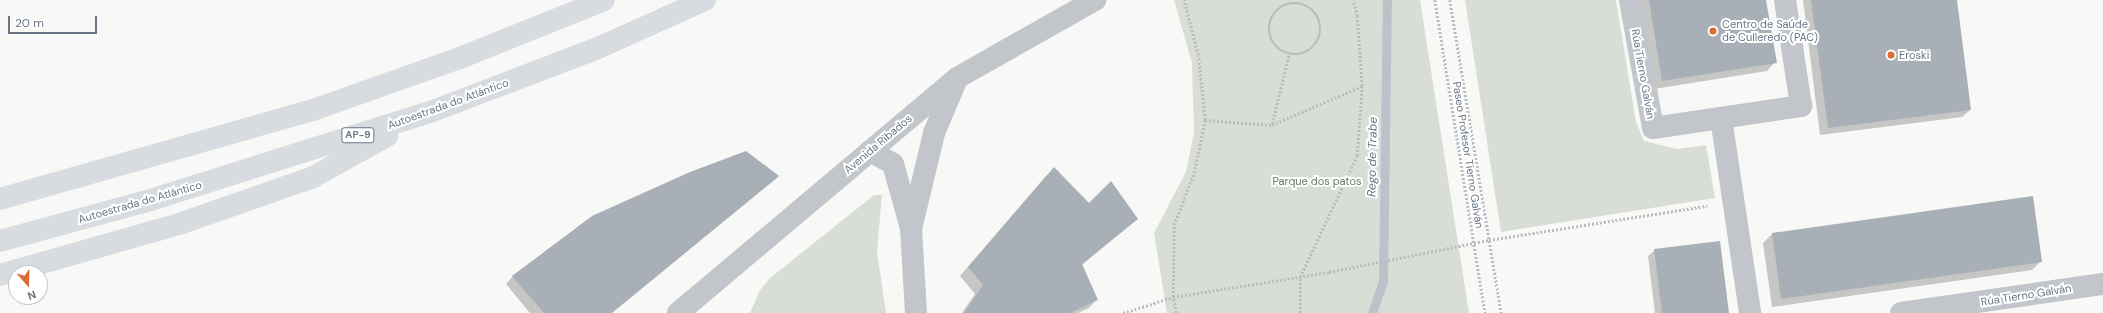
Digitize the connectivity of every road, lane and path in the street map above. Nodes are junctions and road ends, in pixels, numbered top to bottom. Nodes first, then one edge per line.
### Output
1 (604, 0) edge
2 (705, 0) edge
3 (1095, 0) edge
4 (1184, 0) edge
5 (1353, 0) edge
6 (1435, 0) edge
7 (1450, 0) edge
8 (1630, 0) edge
9 (1785, 0) edge
10 (1289, 55) junction
11 (957, 78) junction
12 (1362, 86) junction
13 (433, 111) junction
14 (1721, 118) junction
15 (1205, 120) junction
16 (1272, 125) junction
17 (870, 151) junction
18 (0, 188) edge
19 (42, 188) junction
20 (0, 199) edge
21 (1734, 203) junction
22 (911, 229) junction
23 (1489, 240) junction
24 (0, 241) edge
25 (1474, 243) junction
26 (0, 275) edge
27 (1300, 277) junction
28 (2103, 284) edge
29 (1173, 297) junction
30 (682, 312) edge
31 (916, 313) edge
32 (1123, 313) edge
33 (1176, 313) edge
34 (1300, 313) edge
35 (1485, 313) edge
36 (1501, 313) edge
37 (1750, 313) edge
38 (1901, 313) edge

1 - 19 highway
2 - 13 highway, Autoestrada do Atlántico / AP-9
3 - 11 street, Avenida Ribados
4 - 15 path
5 - 12 path
6 - 25 path, Paseo Profesor Tierno Galván
7 - 23 path
8 - 14 street, Rúa Tierno Galván
9 - 14 street, Rúa Tierno Galván
10 - 10 path
10 - 16 path
11 - 17 street, Avenida Ribados
11 - 22 street
12 - 16 path
12 - 27 path
13 - 24 highway, Autoestrada do Atlántico / AP-9
13 - 26 highway
14 - 21 street
15 - 16 path
15 - 29 path
17 - 22 street
17 - 30 street, Avenida Ribados
18 - 19 highway
19 - 20 highway
21 - 23 path
21 - 37 street
22 - 31 street
23 - 25 path
23 - 36 path
25 - 27 path
25 - 35 path, Paseo Profesor Tierno Galván
27 - 29 path
27 - 34 path
28 - 38 street, Rúa Tierno Galván
29 - 32 path
29 - 33 path

